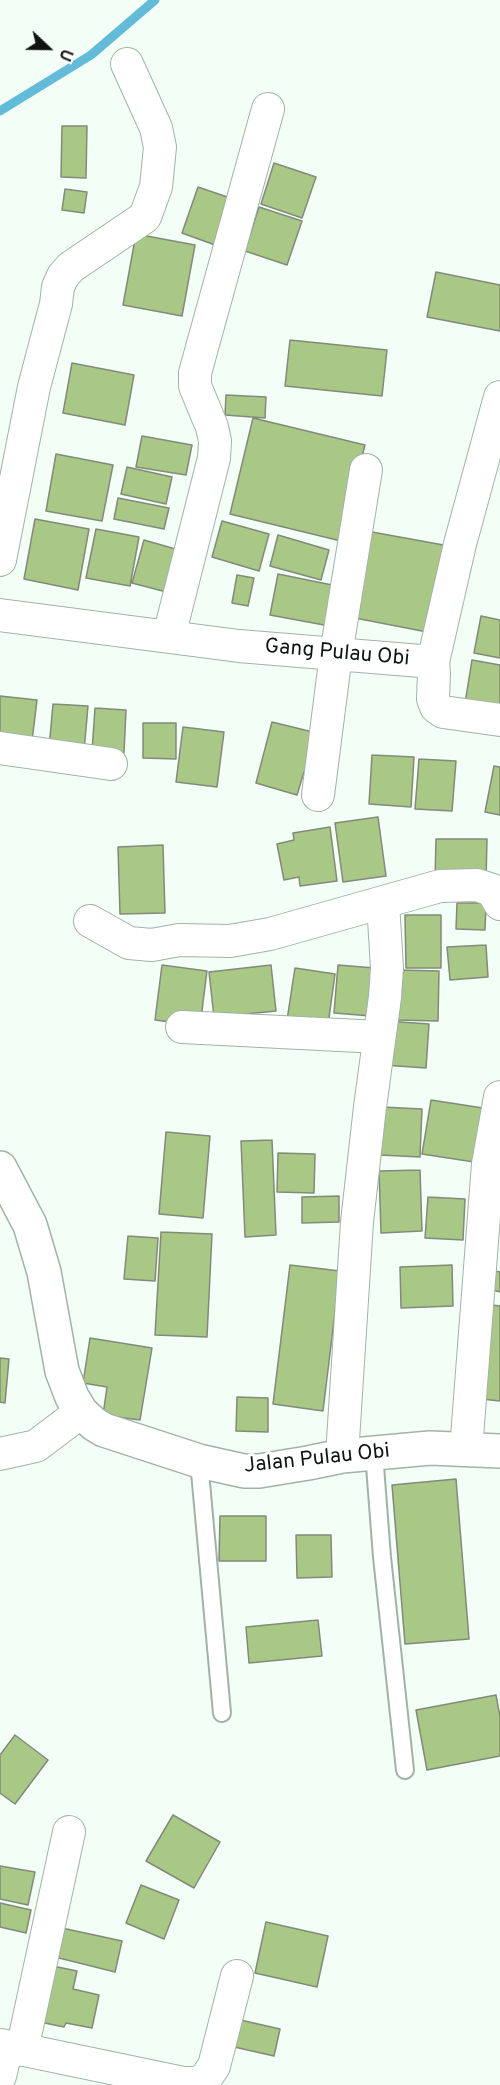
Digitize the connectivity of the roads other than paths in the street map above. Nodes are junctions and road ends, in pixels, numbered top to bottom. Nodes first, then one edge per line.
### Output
1 (127, 64) dead end
2 (268, 109) dead end
3 (500, 397) edge
4 (496, 426) edge
5 (366, 470) dead end
6 (0, 560) edge
7 (0, 615) edge
8 (169, 636) junction
9 (336, 654) junction
10 (433, 662) junction
11 (500, 720) edge
12 (0, 748) edge
13 (111, 764) dead end
14 (318, 795) dead end
15 (383, 903) junction
16 (500, 904) edge
17 (90, 921) dead end
18 (182, 1028) dead end
19 (379, 1037) junction
20 (500, 1097) edge
21 (0, 1168) edge
22 (81, 1412) junction
23 (466, 1450) junction
24 (500, 1451) edge
25 (374, 1453) junction
26 (0, 1454) edge
27 (342, 1456) junction
28 (199, 1461) junction
29 (222, 1713) dead end
30 (405, 1770) dead end
31 (69, 1832) dead end
32 (237, 1976) dead end
33 (7, 2054) edge

1 - 6 street
2 - 8 street
3 - 4 street, Gang Pulau Obi
4 - 10 street, Gang Pulau Obi
5 - 9 street
7 - 8 street, Gang Pulau Obi
8 - 9 street, Gang Pulau Obi
9 - 10 street, Gang Pulau Obi
9 - 14 street
10 - 11 street
12 - 13 street
15 - 16 street
15 - 17 street
15 - 19 street
18 - 19 street
19 - 27 street
20 - 23 street
21 - 22 street, Jalan Pulau Obi
22 - 26 street
22 - 28 street, Jalan Pulau Obi
23 - 24 street, Jalan Pulau Obi
23 - 25 street, Jalan Pulau Obi
25 - 27 street, Jalan Pulau Obi
25 - 30 lane
27 - 28 street, Jalan Pulau Obi
28 - 29 lane
31 - 33 street
32 - 33 street

